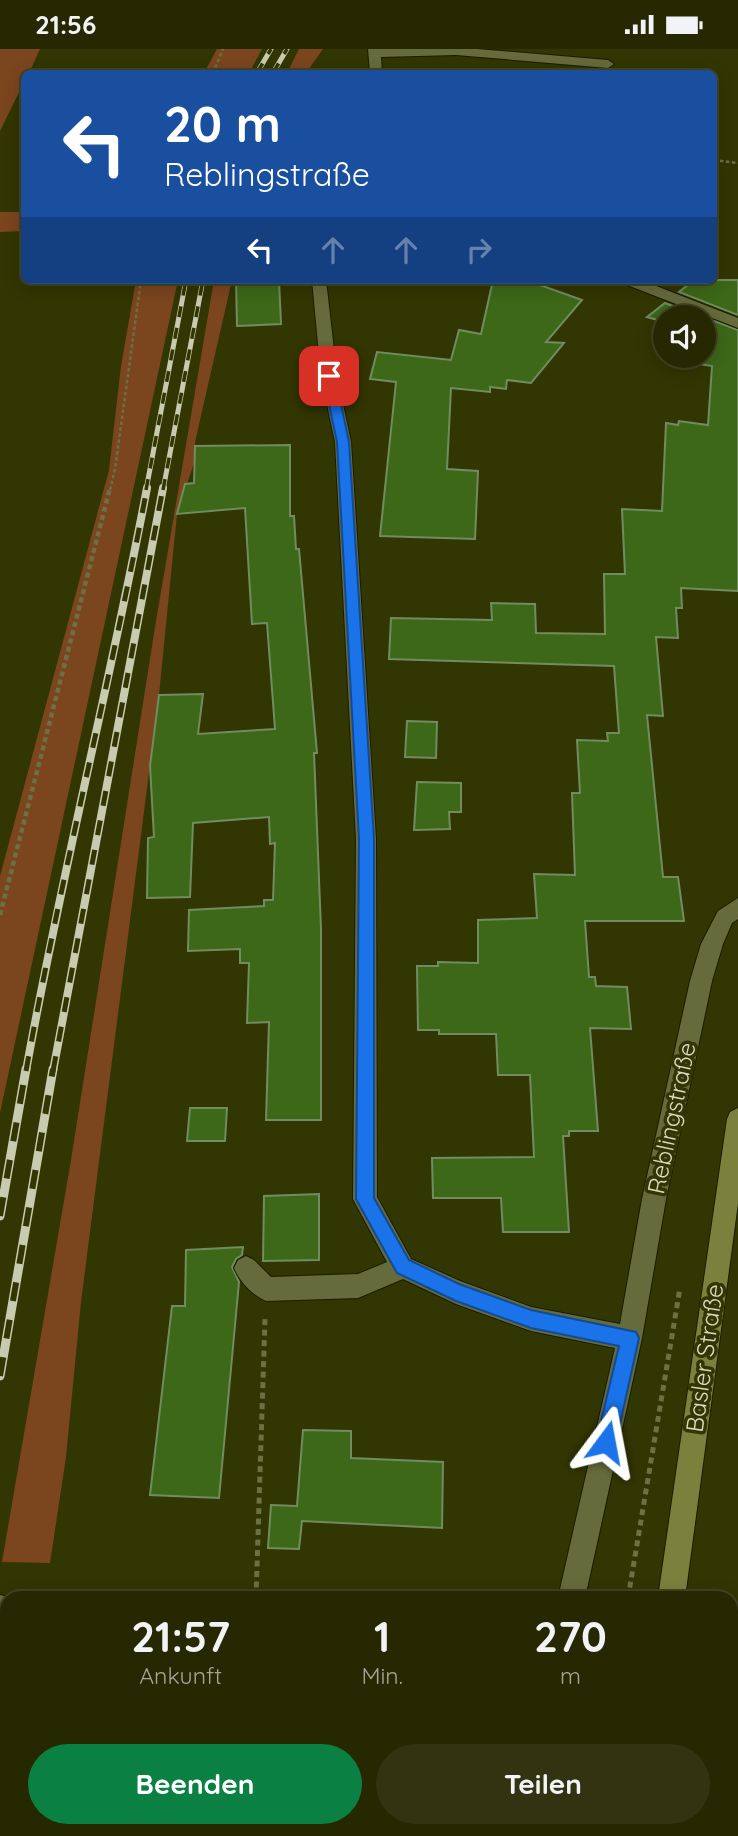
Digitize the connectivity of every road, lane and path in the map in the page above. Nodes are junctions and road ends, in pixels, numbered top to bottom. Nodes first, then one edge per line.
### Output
1 (223, 49) edge
2 (374, 51) edge
3 (608, 64) dead end
4 (584, 68) edge
5 (213, 70) edge
6 (376, 70) edge
7 (717, 160) edge
8 (738, 163) edge
9 (140, 284) edge
10 (319, 284) edge
11 (637, 284) edge
12 (738, 323) edge
13 (738, 907) edge
14 (0, 915) edge
15 (738, 1119) edge
16 (403, 1267) junction
17 (246, 1268) dead end
18 (682, 1277) dead end
19 (266, 1289) junction
20 (630, 1338) junction
21 (256, 1591) edge
22 (573, 1591) edge
23 (629, 1591) edge
24 (672, 1591) edge

1 - 5 path
2 - 4 street
2 - 6 street
3 - 4 street
7 - 8 path
9 - 14 path
10 - 16 street
11 - 12 street
13 - 20 street, Reblingstraße
15 - 24 main road, Basler Straße
16 - 19 street
16 - 20 street
17 - 19 street
18 - 23 path
19 - 21 path
20 - 22 street, Reblingstraße

